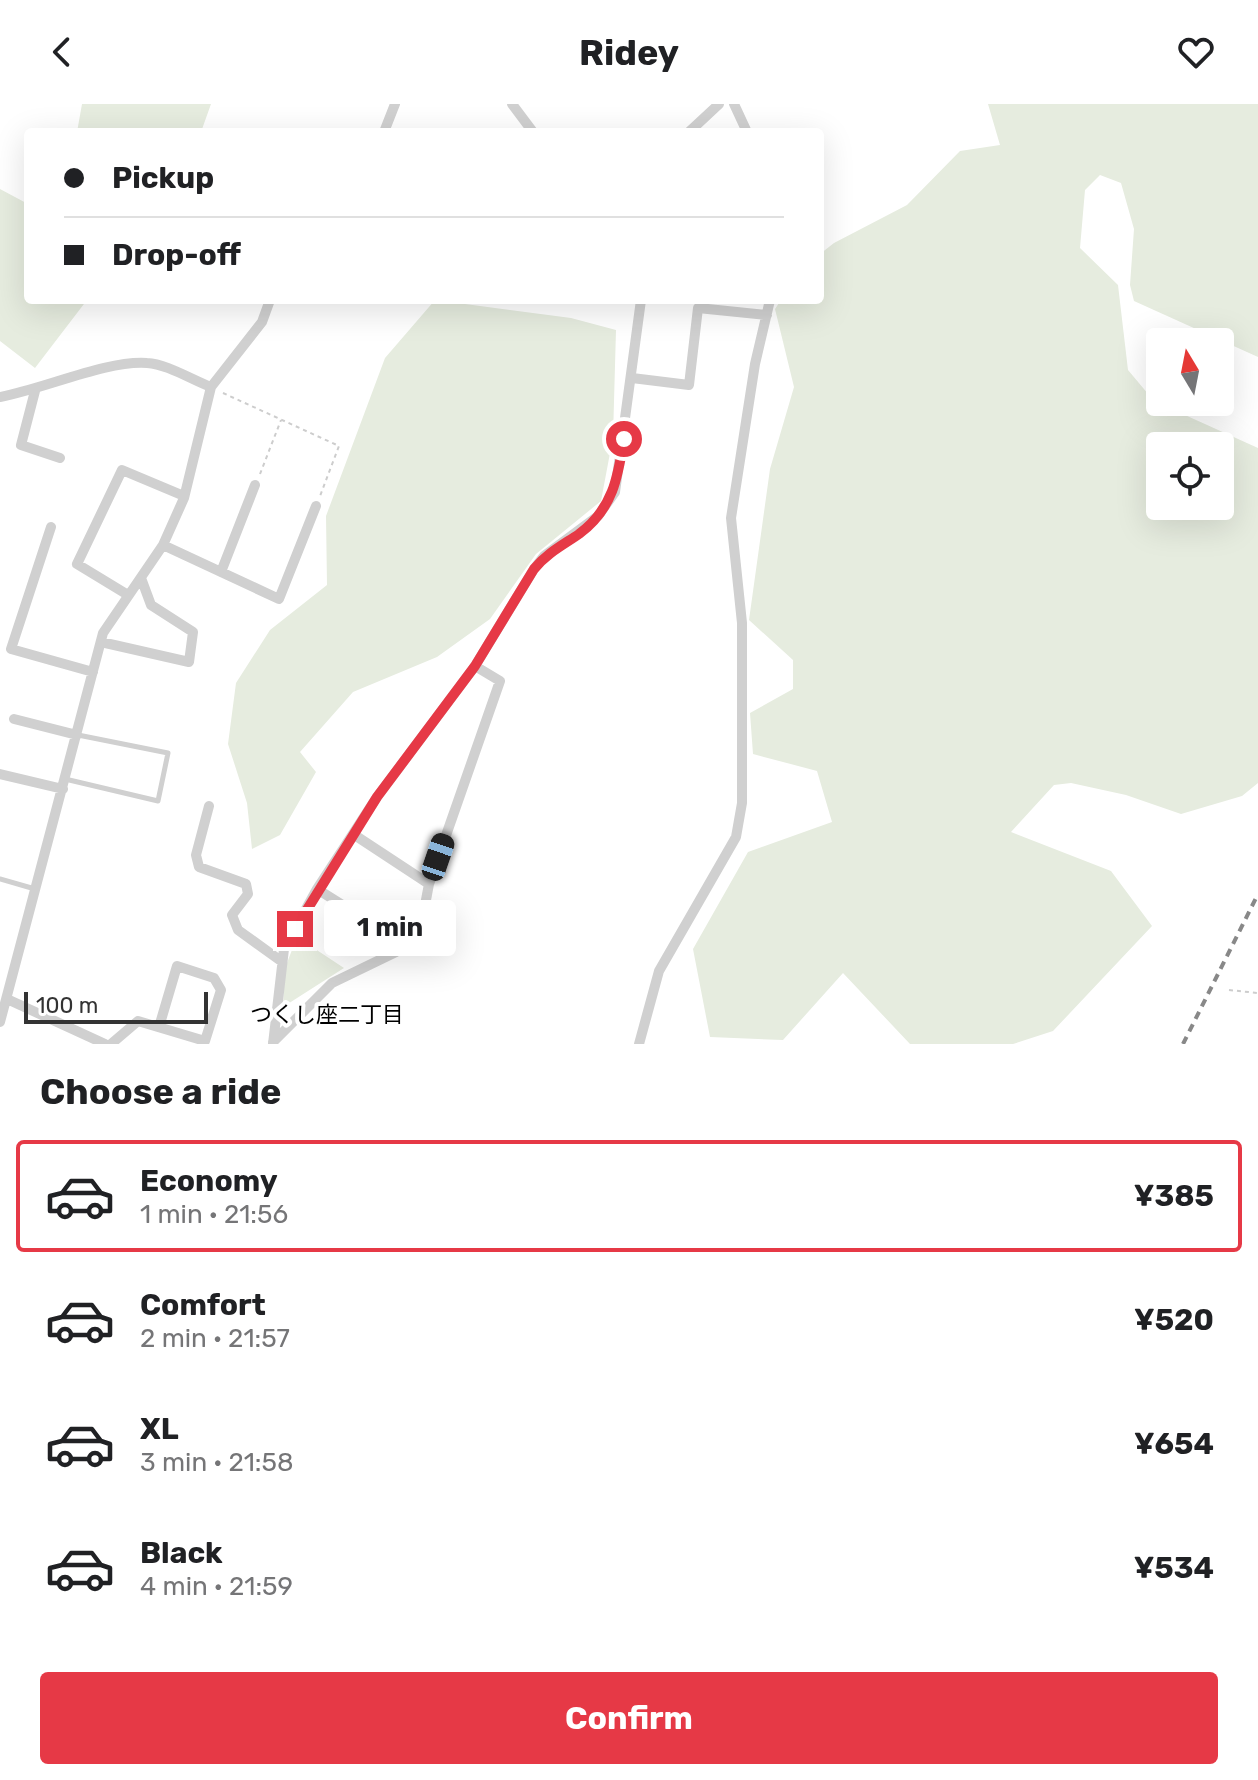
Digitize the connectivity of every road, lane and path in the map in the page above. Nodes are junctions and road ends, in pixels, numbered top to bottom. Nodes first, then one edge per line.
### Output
1 (395, 104) edge
2 (512, 104) edge
3 (719, 104) edge
4 (734, 104) edge
5 (386, 128) edge
6 (530, 128) edge
7 (693, 128) edge
8 (745, 128) edge
9 (269, 304) edge
10 (641, 304) edge
11 (769, 304) edge
12 (767, 315) junction
13 (632, 378) junction
14 (211, 387) junction
15 (35, 391) junction
16 (0, 397) edge
17 (281, 419) junction
18 (60, 458) dead end
19 (255, 485) joint
20 (184, 496) junction
21 (316, 506) joint
22 (51, 527) dead end
23 (163, 545) junction
24 (221, 572) junction
25 (141, 578) junction
26 (128, 595) junction
27 (101, 642) junction
28 (475, 666) junction
29 (93, 672) junction
30 (14, 719) dead end
31 (77, 735) junction
32 (0, 774) edge
33 (64, 784) junction
34 (209, 806) dead end
35 (353, 834) junction
36 (0, 879) edge
37 (429, 884) junction
38 (36, 889) junction
39 (317, 889) junction
40 (406, 945) junction
41 (281, 961) junction
42 (1229, 990) dead end
43 (1258, 993) edge
44 (7, 999) junction
45 (0, 1022) edge
46 (159, 1027) junction
47 (82, 1039) edge
48 (273, 1043) edge
49 (105, 1044) edge
50 (111, 1044) edge
51 (639, 1044) edge

1 - 5 street
2 - 6 street
3 - 7 street
4 - 8 street
9 - 14 street
10 - 13 street
11 - 12 street
12 - 13 street
12 - 51 street
13 - 28 street
14 - 15 street
14 - 17 path
14 - 20 street
15 - 16 street
15 - 18 street
17 - 19 path
17 - 21 path
19 - 24 street
20 - 23 street
20 - 26 street
21 - 24 street
22 - 29 street
23 - 24 street
23 - 25 street
25 - 26 street
25 - 27 street
26 - 27 street
27 - 29 street
28 - 35 street
28 - 37 street
29 - 31 street
30 - 31 street
31 - 33 street
31 - 33 lane
32 - 33 street
33 - 38 street
34 - 41 street
35 - 37 street
35 - 39 street
36 - 38 lane
37 - 40 street
38 - 44 street
39 - 40 street
39 - 41 street
40 - 48 street
41 - 48 street
42 - 43 path
44 - 45 street
44 - 47 street
46 - 46 street
46 - 50 street
47 - 49 street

